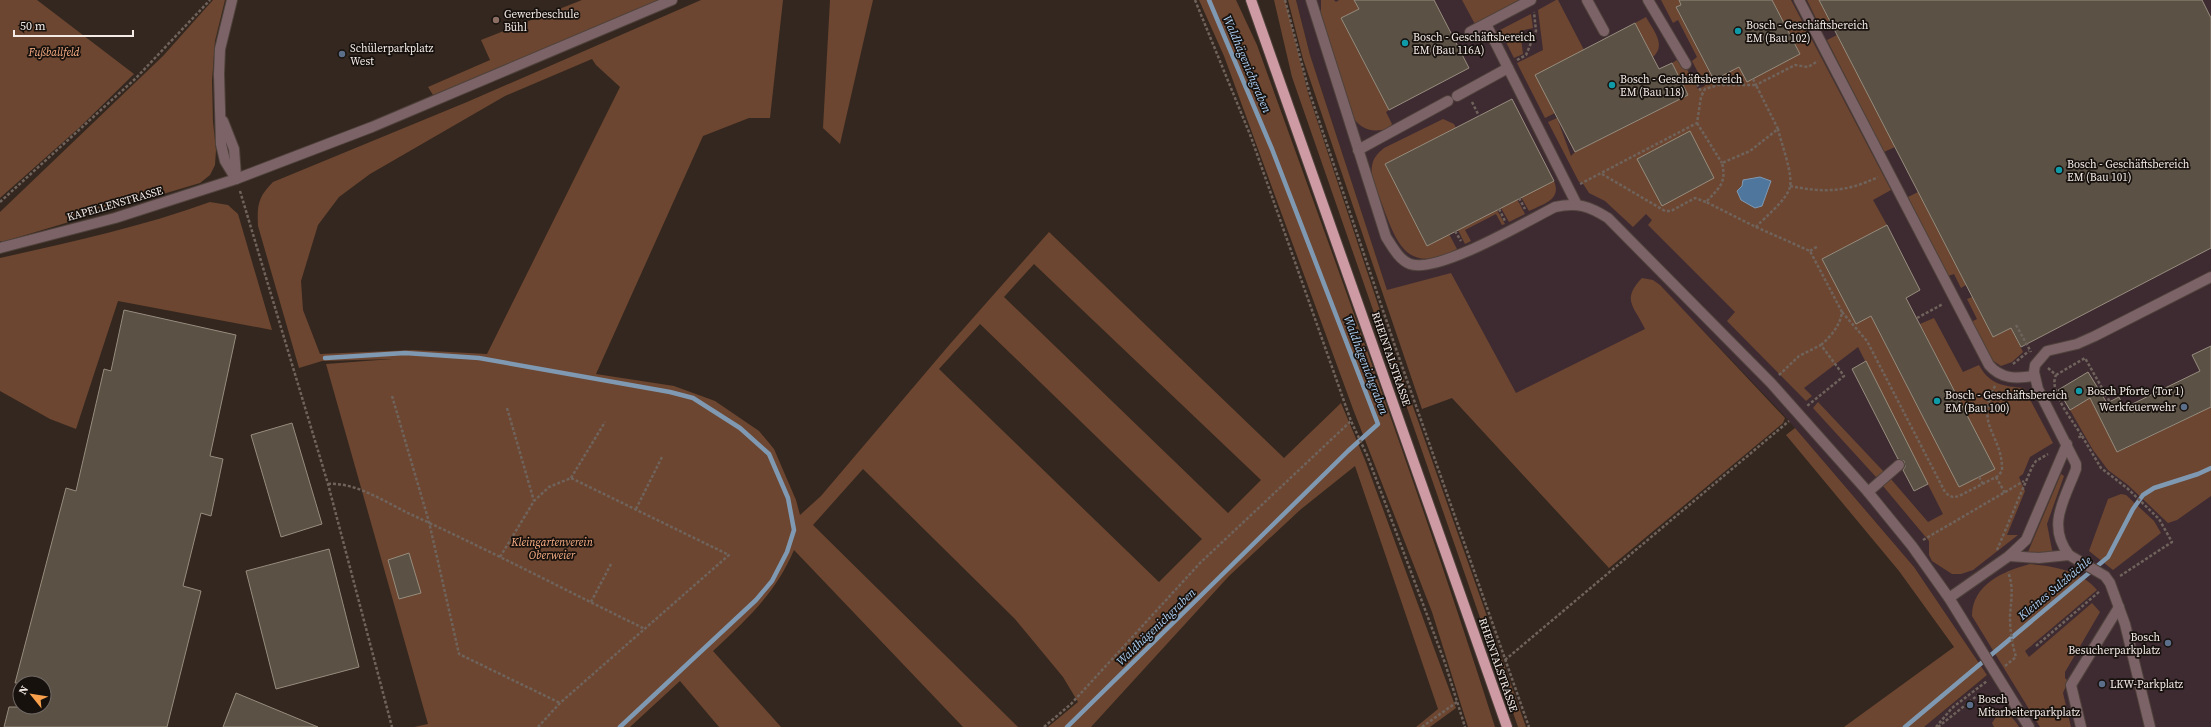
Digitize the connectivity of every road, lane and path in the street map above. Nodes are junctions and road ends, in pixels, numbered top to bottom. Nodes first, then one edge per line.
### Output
1 (210, 0) edge
2 (232, 0) edge
3 (672, 0) edge
4 (1195, 0) edge
5 (1251, 0) edge
6 (1285, 0) edge
7 (1311, 0) edge
8 (1587, 0) edge
9 (1648, 0) edge
10 (1799, 0) edge
11 (1532, 4) edge
12 (1486, 24) junction
13 (1604, 31) dead end
14 (1470, 32) dead end
15 (1828, 56) junction
16 (1686, 64) joint
17 (1507, 67) junction
18 (1753, 79) dead end
19 (1756, 85) junction
20 (1702, 93) junction
21 (1697, 123) junction
22 (1778, 129) junction
23 (1358, 150) junction
24 (1722, 163) junction
25 (1888, 172) junction
26 (1602, 174) junction
27 (236, 179) junction
28 (1790, 186) junction
29 (1569, 190) junction
30 (0, 202) edge
31 (1706, 202) junction
32 (1577, 205) junction
33 (1756, 227) junction
34 (1818, 246) dead end
35 (0, 248) edge
36 (1810, 251) junction
37 (2211, 277) edge
38 (1842, 312) junction
39 (2016, 325) dead end
40 (1821, 345) junction
41 (2039, 359) junction
42 (2056, 375) junction
43 (2001, 376) junction
44 (2034, 376) junction
45 (1771, 383) junction
46 (392, 396) dead end
47 (1815, 400) dead end
48 (2110, 402) dead end
49 (507, 408) dead end
50 (1799, 413) junction
51 (1351, 421) junction
52 (605, 422) dead end
53 (2082, 436) junction
54 (2067, 444) junction
55 (662, 457) dead end
56 (1898, 465) dead end
57 (1979, 477) dead end
58 (1996, 477) junction
59 (571, 478) junction
60 (2025, 481) junction
61 (328, 484) junction
62 (1983, 484) junction
63 (1868, 492) junction
64 (2005, 493) junction
65 (534, 501) junction
66 (636, 509) junction
67 (429, 522) junction
68 (1912, 546) junction
69 (2068, 555) junction
70 (500, 557) junction
71 (2006, 558) junction
72 (611, 564) dead end
73 (2108, 579) junction
74 (1949, 598) junction
75 (591, 602) junction
76 (2119, 607) junction
77 (645, 629) junction
78 (2036, 646) dead end
79 (1505, 660) junction
80 (1997, 673) junction
81 (1978, 695) dead end
82 (1457, 702) junction
83 (560, 703) junction
84 (392, 727) edge
85 (538, 727) edge
86 (1044, 727) edge
87 (1422, 727) edge
88 (1465, 727) edge
89 (1507, 727) edge
90 (1529, 727) edge
91 (1937, 727) edge
92 (2029, 727) edge
93 (2082, 727) edge
94 (2150, 727) edge

1 - 30 path
2 - 27 street
3 - 27 street, KAPELLENSTRASSE
4 - 51 path
5 - 89 main road, RHEINTALSTRASSE
6 - 79 path
7 - 23 street
8 - 13 street
9 - 16 street
10 - 15 street
11 - 12 street
11 - 17 path
12 - 14 street
12 - 17 street
15 - 19 path
15 - 25 street
16 - 20 path
17 - 23 street
17 - 29 street
18 - 19 path
19 - 20 path
19 - 22 path
20 - 21 path
21 - 24 path
21 - 26 path
22 - 24 path
22 - 28 path
23 - 32 street
24 - 31 path
25 - 28 path
25 - 43 street
26 - 29 path
26 - 31 path
27 - 35 street, KAPELLENSTRASSE
27 - 61 path
28 - 33 path
29 - 32 street
31 - 33 path
32 - 45 street
33 - 36 path
34 - 36 path
36 - 38 path
37 - 41 street
38 - 40 path
38 - 62 path
39 - 41 path
40 - 45 path
40 - 47 path
41 - 42 path
41 - 44 street
42 - 48 path
42 - 53 path
43 - 44 street
43 - 58 path
44 - 54 street
45 - 50 street
46 - 67 path
49 - 65 path
50 - 63 street
50 - 79 path
51 - 82 path
51 - 86 path
52 - 59 path
53 - 54 path
53 - 73 path
54 - 60 path
54 - 69 street
54 - 71 street
55 - 66 path
56 - 63 street
57 - 62 path
58 - 62 path
58 - 64 path
59 - 65 path
59 - 66 path
60 - 64 path
60 - 71 path
61 - 67 path
61 - 84 path
63 - 68 street
64 - 68 path
65 - 70 path
66 - 77 path
67 - 70 path
67 - 83 path
68 - 74 street
69 - 71 street
69 - 73 street
70 - 75 path
71 - 74 street
71 - 80 path
72 - 75 path
73 - 76 street
73 - 78 path
74 - 80 street
75 - 77 path
76 - 93 street
76 - 94 street
77 - 83 path
79 - 90 path
80 - 91 path
80 - 92 street
81 - 91 path
82 - 87 path
82 - 88 path
83 - 85 path

